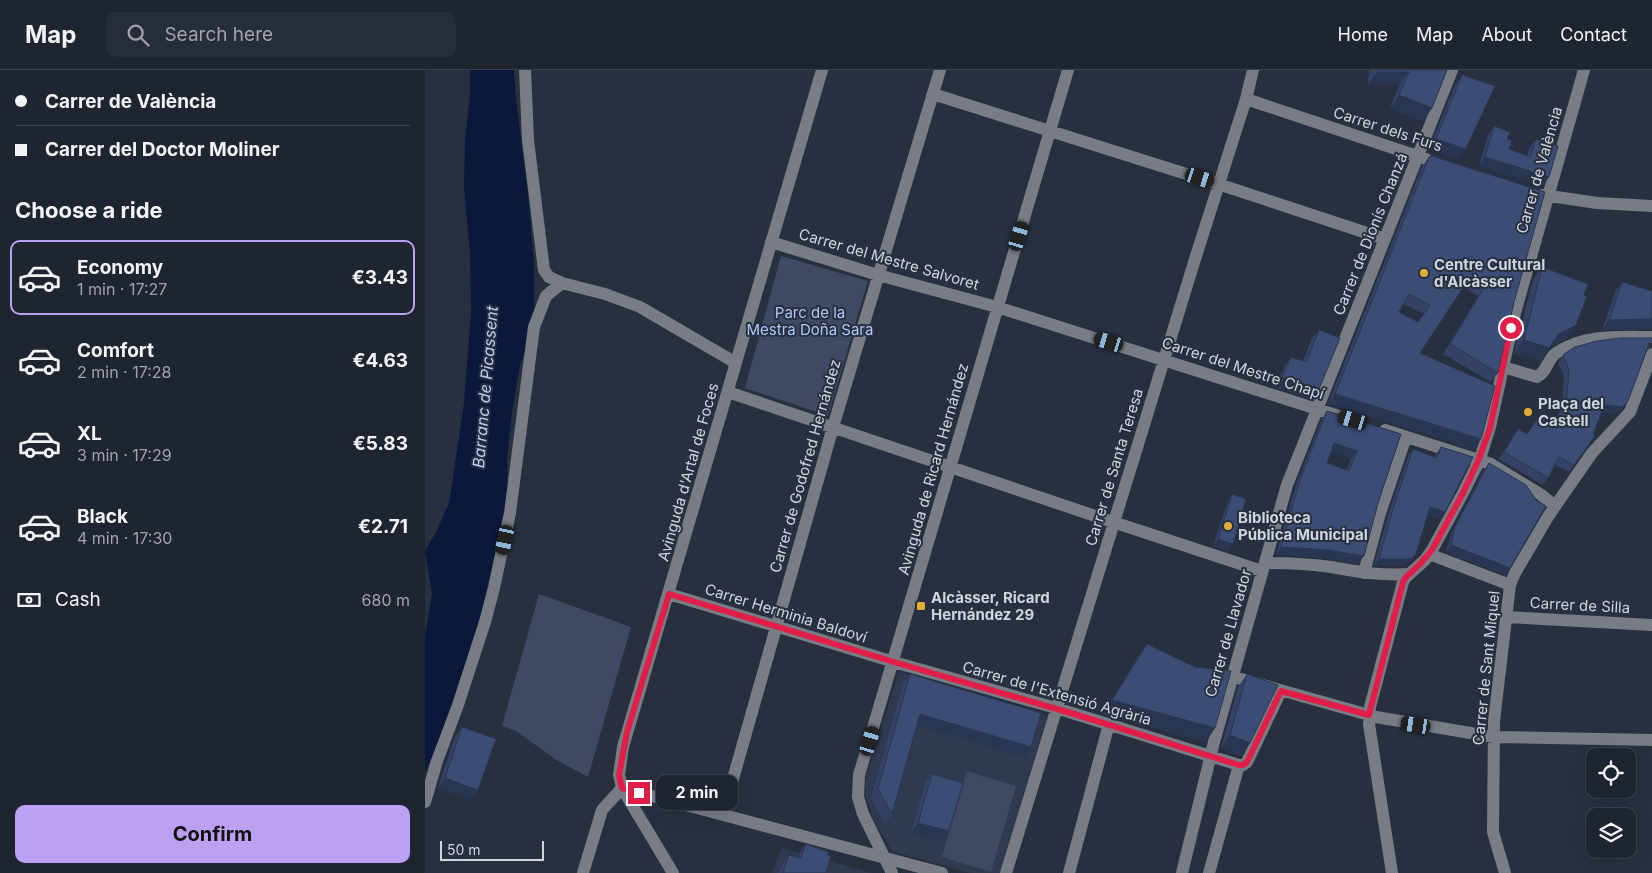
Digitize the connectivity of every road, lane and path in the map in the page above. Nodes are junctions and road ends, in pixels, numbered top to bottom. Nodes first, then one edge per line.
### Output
1 (525, 70) edge
2 (822, 70) edge
3 (940, 70) edge
4 (1068, 70) edge
5 (1253, 70) edge
6 (1452, 70) edge
7 (1584, 70) edge
8 (933, 94) junction
9 (1246, 99) junction
10 (1050, 130) junction
11 (1419, 156) junction
12 (1437, 162) edge
13 (1218, 184) junction
14 (1528, 191) edge
15 (1549, 197) junction
16 (1652, 206) edge
17 (1385, 239) junction
18 (771, 242) junction
19 (878, 275) junction
20 (562, 283) junction
21 (997, 307) junction
22 (1652, 337) edge
23 (1652, 354) edge
24 (1164, 359) junction
25 (736, 363) junction
26 (1503, 367) junction
27 (728, 392) junction
28 (1317, 410) junction
29 (1353, 420) edge
30 (1370, 426) edge
31 (833, 428) junction
32 (1406, 437) junction
33 (1479, 459) junction
34 (951, 467) junction
35 (1555, 506) junction
36 (1113, 522) junction
37 (1429, 554) junction
38 (1264, 567) junction
39 (1364, 573) junction
40 (1409, 574) junction
41 (1510, 584) junction
42 (669, 594) junction
43 (1506, 617) junction
44 (1652, 625) edge
45 (776, 627) junction
46 (894, 662) junction
47 (1234, 677) junction
48 (1281, 691) junction
49 (1056, 708) junction
50 (1369, 715) junction
51 (1109, 724) junction
52 (1494, 737) junction
53 (1652, 740) edge
54 (1211, 755) junction
55 (1239, 765) junction
56 (622, 788) junction
57 (425, 802) edge
58 (723, 814) junction
59 (871, 832) junction
60 (852, 850) junction
61 (883, 858) junction
62 (583, 873) edge
63 (673, 873) edge
64 (892, 873) edge
65 (943, 873) edge
66 (1006, 873) edge
67 (1069, 873) edge
68 (1182, 873) edge
69 (1209, 873) edge
70 (1392, 873) edge
71 (1505, 873) edge

1 - 20 street
2 - 18 street, Avinguda d'Artal de Foces
3 - 8 street, Carrer de Godofred Hernández
4 - 10 street, Avinguda de Ricard Hernández
5 - 9 street, Carrer de Santa Teresa
6 - 11 street, Carrer de Dionís Chanzá
7 - 15 street, Carrer de València
8 - 10 street
8 - 19 street, Carrer de Godofred Hernández
9 - 11 street, Carrer dels Furs
9 - 13 street, Carrer de Santa Teresa
10 - 13 street
10 - 21 street, Avinguda de Ricard Hernández
11 - 12 street, Carrer dels Furs
11 - 17 street, Carrer de Dionís Chanzá
13 - 17 street
13 - 24 street, Carrer de Santa Teresa
14 - 15 street
15 - 16 street
15 - 26 street, Carrer de València
17 - 28 street, Carrer de Dionís Chanzá
18 - 19 street, Carrer del Mestre Salvoret
18 - 25 street, Avinguda d'Artal de Foces
19 - 21 street, Carrer del Mestre Salvoret
19 - 31 street, Carrer de Godofred Hernández
20 - 25 street
20 - 57 street
21 - 24 street, Carrer del Mestre Chapí
21 - 34 street, Avinguda de Ricard Hernández
22 - 26 street
23 - 35 street
24 - 28 street, Carrer del Mestre Chapí
24 - 36 street, Carrer de Santa Teresa
25 - 27 street, Avinguda d'Artal de Foces
26 - 33 street
27 - 31 street
27 - 42 street, Avinguda d'Artal de Foces
28 - 29 street, Carrer del Mestre Chapí
28 - 38 street, Carrer de Llavador
30 - 32 street
31 - 34 street
31 - 45 street, Carrer de Godofred Hernández
32 - 33 street
32 - 39 street
33 - 35 street
33 - 37 street
34 - 36 street
34 - 46 street, Avinguda de Ricard Hernández
35 - 41 street
36 - 38 street
36 - 49 street, Carrer de Santa Teresa
37 - 40 street
37 - 41 street
38 - 39 street
38 - 47 street, Carrer de Llavador
39 - 40 street
40 - 50 street
41 - 43 street, Carrer de Sant Miquel
42 - 45 street, Carrer Herminia Baldoví
42 - 56 street, Avinguda d'Artal de Foces
43 - 44 street, Carrer de Silla
43 - 52 street, Carrer de Sant Miquel
45 - 46 street, Carrer Herminia Baldoví
45 - 58 street, Carrer de Godofred Hernández
46 - 49 street, Carrer de l'Extensió Agrària
46 - 59 street, Avinguda de Ricard Hernández
47 - 48 street
47 - 54 street, Carrer de Llavador
48 - 50 street
48 - 55 street
49 - 51 street, Carrer de l'Extensió Agrària
49 - 66 street, Carrer de Santa Teresa
50 - 52 street
50 - 70 street
51 - 54 street, Carrer de l'Extensió Agrària
51 - 67 street
52 - 53 street
52 - 71 street, Carrer de Sant Miquel
54 - 55 street
54 - 68 street, Carrer de Llavador
55 - 69 street
56 - 58 street
56 - 62 street
56 - 63 street, Avinguda d'Artal de Foces
58 - 60 street
59 - 60 street
59 - 61 street, Avinguda de Ricard Hernández
60 - 61 street
61 - 64 street, Avinguda de Ricard Hernández
61 - 65 street

